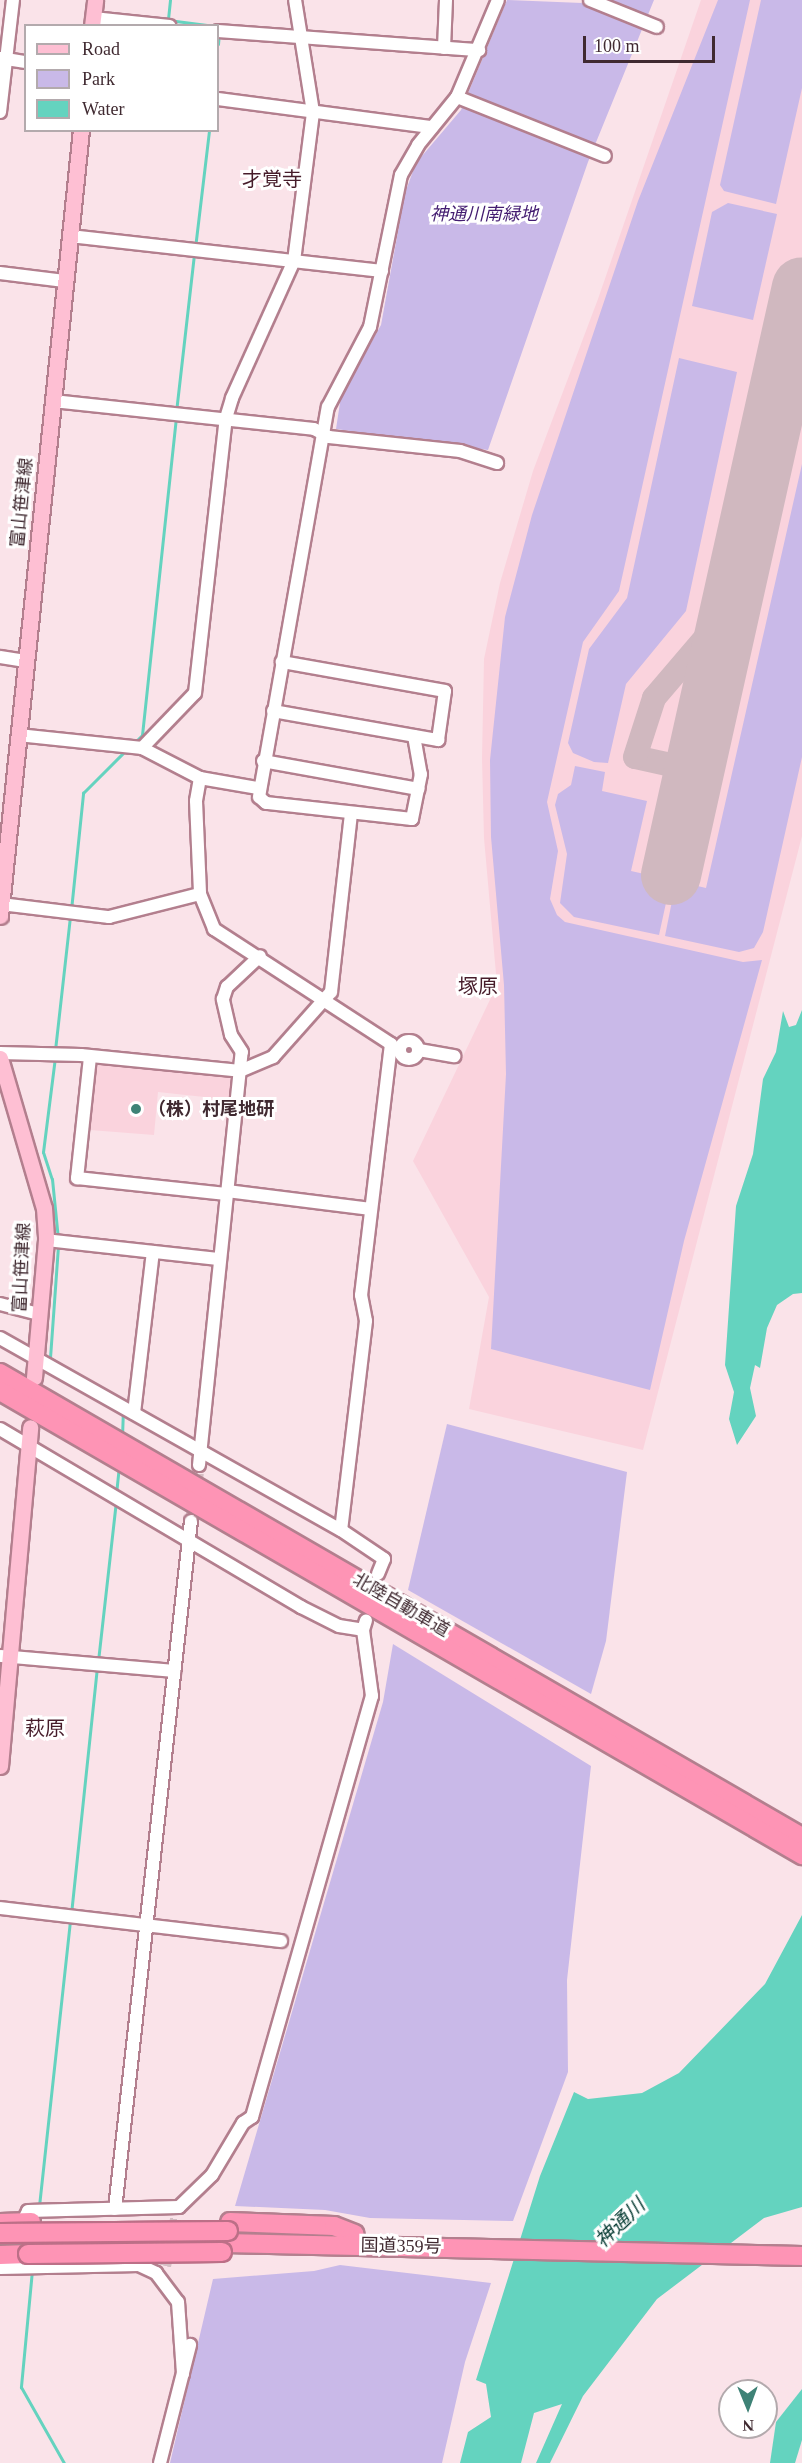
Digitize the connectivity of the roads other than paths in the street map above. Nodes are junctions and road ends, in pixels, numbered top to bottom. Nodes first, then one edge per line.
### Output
1 (13, 0) edge
2 (95, 0) edge
3 (295, 0) edge
4 (446, 0) edge
5 (498, 0) edge
6 (590, 0) edge
7 (93, 22) edge
8 (132, 24) edge
9 (657, 27) dead end
10 (219, 31) edge
11 (300, 39) junction
12 (444, 48) junction
13 (479, 50) junction
14 (3, 59) edge
15 (24, 62) edge
16 (458, 98) junction
17 (219, 99) edge
18 (0, 112) edge
19 (313, 112) junction
20 (432, 127) junction
21 (81, 132) edge
22 (605, 156) dead end
23 (70, 236) junction
24 (294, 261) junction
25 (382, 271) junction
26 (0, 273) edge
27 (66, 281) junction
28 (52, 400) junction
29 (226, 418) junction
30 (322, 433) junction
31 (497, 463) dead end
32 (0, 657) edge
33 (26, 661) junction
34 (282, 662) junction
35 (273, 711) junction
36 (18, 735) junction
37 (414, 736) junction
38 (142, 748) junction
39 (263, 761) junction
40 (200, 778) junction
41 (258, 788) junction
42 (418, 789) junction
43 (351, 813) junction
44 (2, 883) edge
45 (200, 894) junction
46 (1, 910) edge
47 (260, 956) junction
48 (326, 1000) junction
49 (395, 1048) junction
50 (0, 1053) edge
51 (454, 1056) dead end
52 (90, 1057) junction
53 (0, 1058) edge
54 (240, 1071) junction
55 (226, 1192) junction
56 (371, 1209) junction
57 (46, 1240) junction
58 (153, 1252) junction
59 (219, 1259) junction
60 (0, 1304) edge
61 (39, 1314) junction
62 (0, 1338) edge
63 (36, 1358) junction
64 (0, 1373) edge
65 (34, 1377) dead end
66 (0, 1391) edge
67 (134, 1413) junction
68 (30, 1427) dead end
69 (0, 1429) edge
70 (28, 1445) junction
71 (198, 1449) junction
72 (199, 1465) tunnel mouth
73 (191, 1521) tunnel mouth
74 (342, 1530) junction
75 (188, 1539) junction
76 (378, 1574) dead end
77 (402, 1615) junction
78 (5, 1656) edge
79 (174, 1671) junction
80 (0, 1766) edge
81 (802, 1837) edge
82 (802, 1855) edge
83 (0, 1908) edge
84 (146, 1925) junction
85 (281, 1941) dead end
86 (116, 2209) junction
87 (0, 2223) edge
88 (27, 2223) junction
89 (0, 2233) edge
90 (355, 2234) junction
91 (0, 2244) edge
92 (337, 2244) junction
93 (802, 2245) edge
94 (0, 2255) edge
95 (802, 2256) edge
96 (0, 2268) edge
97 (190, 2345) dead end
98 (183, 2374) junction
99 (160, 2463) edge

1 - 14 street
2 - 7 main road
3 - 11 street
4 - 12 street
5 - 13 street
6 - 9 street
7 - 8 street
10 - 11 street
11 - 12 street
11 - 19 street
12 - 13 street
13 - 16 street
14 - 15 street
14 - 18 street
16 - 20 street
16 - 22 street
17 - 19 street
19 - 20 street
19 - 24 street
20 - 25 street
21 - 23 main road, 富山笹津線
23 - 24 street
23 - 27 main road, 富山笹津線
24 - 25 street
24 - 29 street
25 - 30 street
26 - 27 street
27 - 28 main road, 富山笹津線
28 - 29 street
28 - 33 main road, 富山笹津線
29 - 30 street
29 - 38 street
30 - 31 street
30 - 34 street
32 - 33 street
33 - 36 main road, 富山笹津線
34 - 35 street
34 - 37 street
35 - 37 street
35 - 39 street
36 - 38 street
36 - 44 main road, 富山笹津線
37 - 42 street
38 - 40 street
39 - 41 street
39 - 42 street
40 - 41 street
40 - 45 street
41 - 43 street
42 - 43 street
43 - 48 street
44 - 46 main road, 富山笹津線
45 - 46 street
45 - 47 street
47 - 48 street
47 - 54 street
48 - 49 street
48 - 54 street
49 - 51 street
49 - 56 street
50 - 52 street
52 - 54 street
52 - 55 street
53 - 57 main road, 富山笹津線
54 - 55 street
55 - 56 street
55 - 59 street
56 - 74 street
57 - 58 street
57 - 61 main road, 富山笹津線
58 - 59 street
58 - 67 street
59 - 71 street
60 - 61 street
61 - 63 main road, 富山笹津線
62 - 63 street
63 - 65 main road, 富山笹津線
63 - 67 street
64 - 77 highway, 北陸自動車道
66 - 77 highway, 北陸自動車道
67 - 71 street
68 - 70 main road
69 - 70 street
70 - 75 street
70 - 78 main road
71 - 72 street
71 - 74 street
73 - 75 street
74 - 76 street
75 - 79 street
75 - 86 street
77 - 81 highway, 北陸自動車道
77 - 82 highway, 北陸自動車道
78 - 79 street
78 - 80 main road
79 - 84 street
83 - 84 street
84 - 85 street
84 - 86 street
86 - 88 street
87 - 88 highway
88 - 90 highway
89 - 90 highway, 国道359号, bridge
90 - 93 highway, 国道359号
91 - 92 highway, 国道359号
92 - 94 highway, bridge
92 - 95 highway, 国道359号
96 - 98 street
97 - 98 street
98 - 99 street

